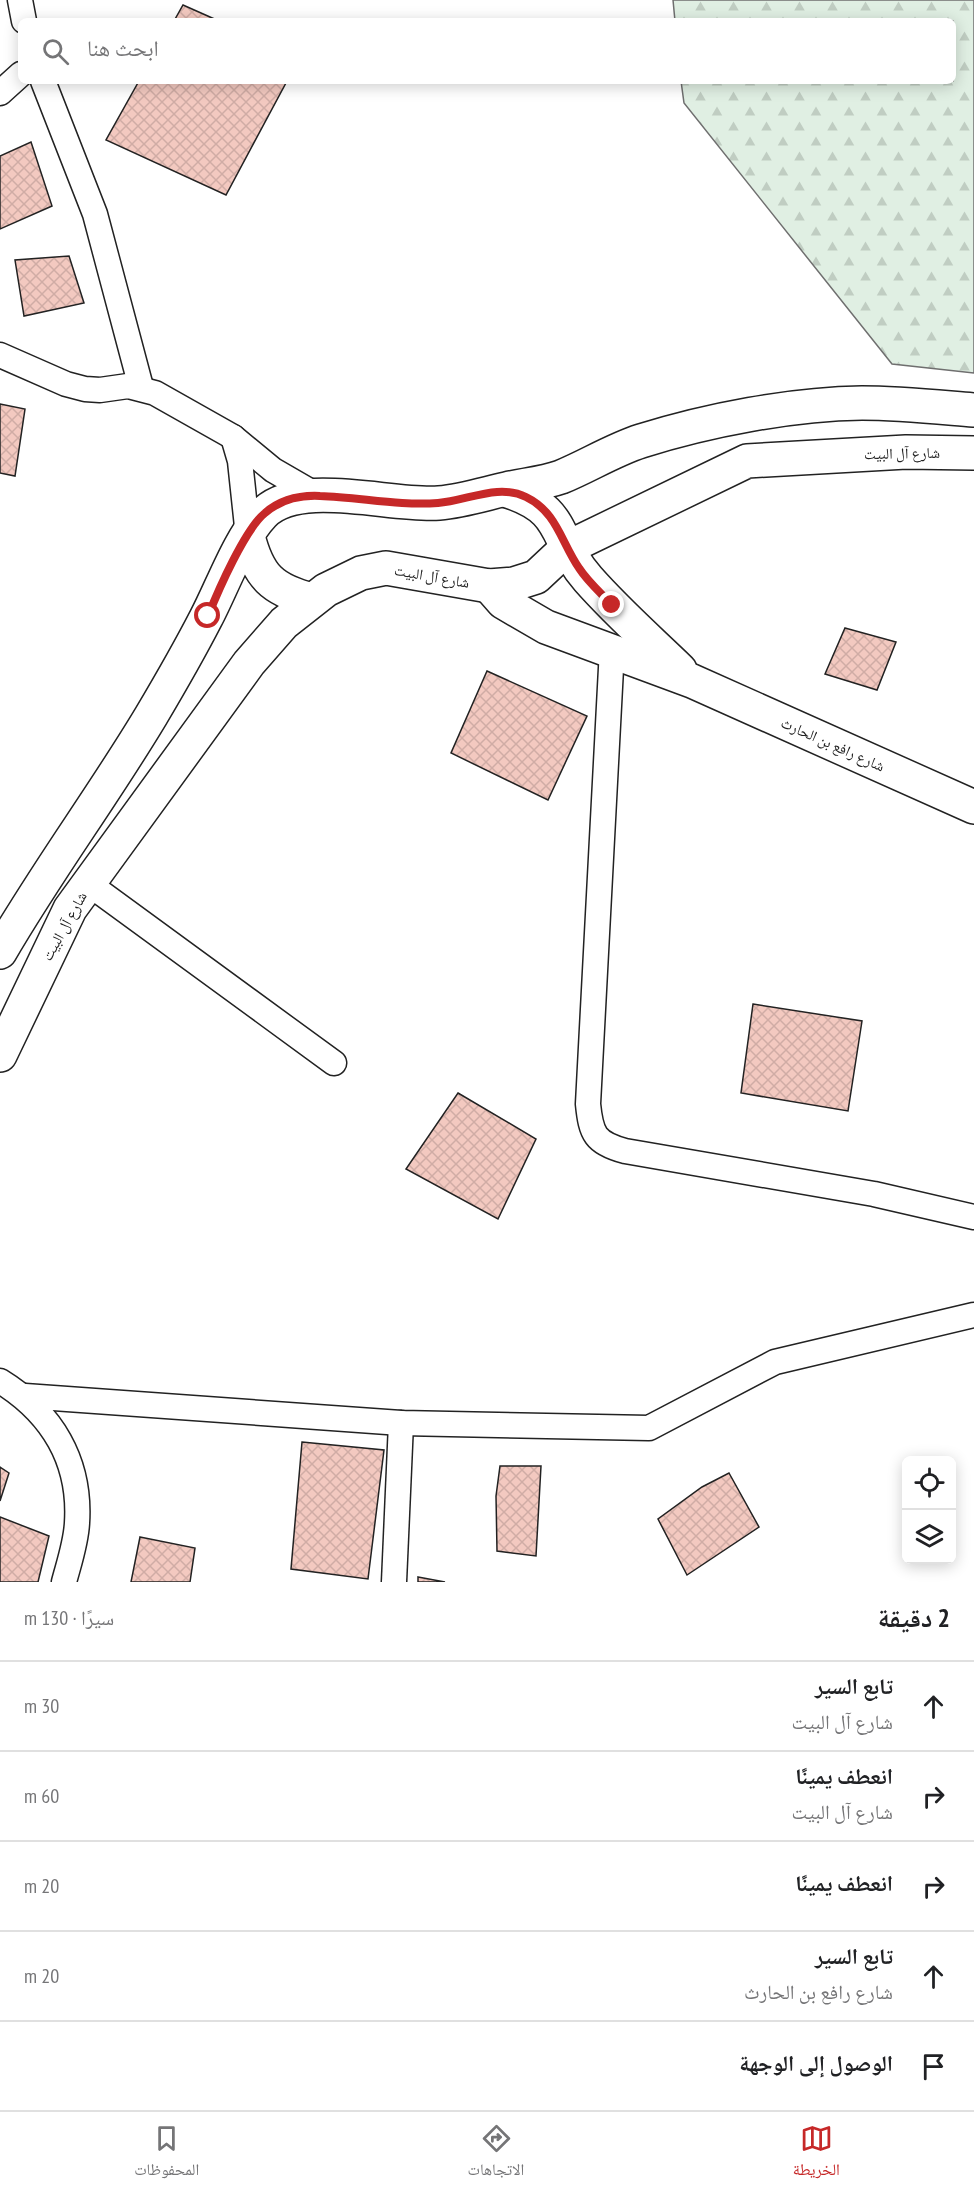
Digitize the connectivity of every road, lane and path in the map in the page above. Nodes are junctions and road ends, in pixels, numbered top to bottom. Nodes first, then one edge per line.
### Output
1 (20, 0) edge
2 (23, 18) edge
3 (18, 77) edge
4 (44, 84) edge
5 (0, 93) edge
6 (0, 355) edge
7 (141, 387) junction
8 (974, 410) edge
9 (233, 437) junction
10 (974, 453) edge
11 (505, 490) junction
12 (318, 496) junction
13 (248, 537) junction
14 (567, 548) junction
15 (489, 586) junction
16 (312, 600) junction
17 (612, 649) junction
18 (692, 681) junction
19 (974, 807) edge
20 (89, 884) junction
21 (0, 952) edge
22 (0, 1055) edge
23 (334, 1063) dead end
24 (974, 1217) edge
25 (974, 1314) edge
26 (0, 1381) edge
27 (25, 1396) junction
28 (401, 1423) junction
29 (64, 1582) edge
30 (394, 1582) edge

1 - 2 street
3 - 5 street
4 - 7 street
6 - 7 street
7 - 9 street
8 - 11 street
9 - 12 street
9 - 13 street
10 - 14 street, شارع آل البيت
11 - 12 street
11 - 14 street, شارع رافع بن الحارث
12 - 13 street
13 - 16 street
13 - 21 street
14 - 15 street, شارع آل البيت
14 - 18 street, شارع رافع بن الحارث
15 - 16 street, شارع آل البيت
15 - 17 street, شارع رافع بن الحارث
16 - 20 street, شارع آل البيت
17 - 18 street, شارع رافع بن الحارث
17 - 24 street
18 - 19 street, شارع رافع بن الحارث
20 - 22 street, شارع آل البيت
20 - 23 street
25 - 28 street
26 - 27 street
27 - 28 street
27 - 29 street
28 - 30 street

